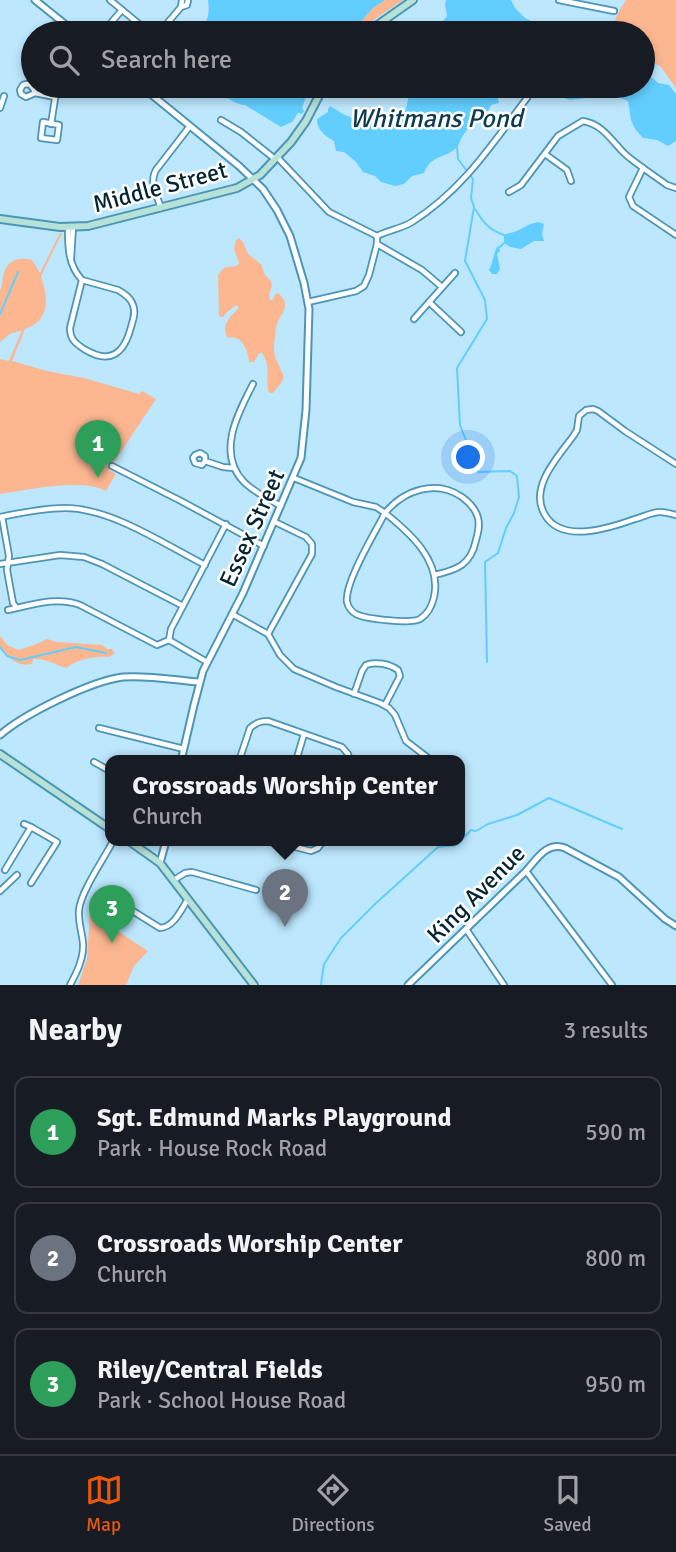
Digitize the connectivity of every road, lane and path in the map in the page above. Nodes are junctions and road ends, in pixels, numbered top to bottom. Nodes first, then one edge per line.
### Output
1 (35, 0) edge
2 (110, 0) edge
3 (182, 0) edge
4 (188, 0) edge
5 (413, 0) edge
6 (559, 0) edge
7 (180, 7) junction
8 (122, 10) junction
9 (614, 11) dead end
10 (61, 21) edge
11 (112, 21) edge
12 (135, 21) edge
13 (169, 21) edge
14 (383, 21) edge
15 (4, 96) dead end
16 (55, 98) edge
17 (156, 98) edge
18 (317, 98) edge
19 (526, 98) edge
20 (0, 108) edge
21 (221, 120) dead end
22 (51, 124) junction
23 (191, 126) junction
24 (545, 154) junction
25 (276, 158) junction
26 (643, 168) junction
27 (254, 179) junction
28 (571, 181) dead end
29 (676, 188) edge
30 (509, 192) dead end
31 (160, 208) junction
32 (0, 219) edge
33 (70, 227) junction
34 (676, 235) edge
35 (377, 236) junction
36 (377, 244) junction
37 (455, 272) dead end
38 (82, 280) junction
39 (442, 288) junction
40 (309, 302) junction
41 (429, 302) junction
42 (414, 318) dead end
43 (461, 332) dead end
44 (253, 384) dead end
45 (205, 461) dead end
46 (676, 464) edge
47 (112, 466) dead end
48 (234, 468) junction
49 (294, 478) junction
50 (281, 506) junction
51 (385, 513) junction
52 (676, 515) edge
53 (1, 517) edge
54 (275, 522) junction
55 (226, 524) junction
56 (264, 546) junction
57 (8, 562) junction
58 (0, 564) edge
59 (205, 565) junction
60 (434, 575) junction
61 (183, 606) junction
62 (17, 608) junction
63 (8, 610) dead end
64 (232, 614) junction
65 (268, 634) junction
66 (169, 640) junction
67 (207, 662) junction
68 (199, 682) junction
69 (354, 694) junction
70 (385, 705) junction
71 (99, 728) dead end
72 (304, 734) junction
73 (0, 736) edge
74 (184, 749) junction
75 (0, 754) edge
76 (182, 755) edge
77 (241, 755) edge
78 (298, 755) edge
79 (348, 755) edge
80 (424, 755) edge
81 (94, 762) dead end
82 (105, 768) edge
83 (24, 824) dead end
84 (105, 826) edge
85 (31, 827) junction
86 (110, 846) edge
87 (136, 846) edge
88 (165, 846) edge
89 (292, 846) edge
90 (319, 846) edge
91 (160, 863) junction
92 (5, 870) dead end
93 (526, 872) junction
94 (17, 876) dead end
95 (174, 880) junction
96 (31, 883) dead end
97 (256, 890) dead end
98 (0, 891) edge
99 (104, 893) dead end
100 (189, 898) junction
101 (676, 926) edge
102 (466, 929) junction
103 (70, 985) edge
104 (254, 985) edge
105 (408, 985) edge
106 (504, 985) edge
107 (612, 985) edge

1 - 10 street
2 - 8 street
3 - 7 street
4 - 7 street
5 - 14 main road
6 - 9 street
7 - 13 street
8 - 11 street
8 - 12 street
15 - 20 street
16 - 22 street
17 - 23 street, Essex Street
18 - 25 main road, Middle Street
19 - 35 street
21 - 25 street
22 - 22 street
23 - 27 street, Essex Street
23 - 31 street
24 - 26 street
24 - 28 street
24 - 30 street
25 - 27 main road, Middle Street
25 - 35 street
26 - 29 street
26 - 34 street
27 - 31 main road, Middle Street
27 - 40 street, Essex Street
31 - 33 main road, Middle Street
32 - 33 main road, Middle Street
33 - 38 street
35 - 36 street
36 - 39 street
36 - 40 street
37 - 39 street
38 - 38 street
39 - 41 street
40 - 49 street, Essex Street
41 - 42 street
41 - 43 street
44 - 48 street
45 - 48 street
46 - 52 street
47 - 55 street
48 - 50 street
49 - 50 street, Essex Street
49 - 51 street
50 - 54 street, Essex Street
51 - 60 street
51 - 60 street
51 - 60 street
53 - 57 street
53 - 59 street
54 - 56 street, Essex Street
54 - 65 street
55 - 56 street
55 - 59 street
56 - 64 street, Essex Street
57 - 58 street
57 - 61 street
57 - 62 street
59 - 61 street
61 - 66 street
62 - 63 street
62 - 66 street
64 - 65 street
64 - 67 street, Essex Street
65 - 69 street
66 - 67 street
67 - 68 street, Essex Street
68 - 73 street
68 - 74 street, Essex Street
69 - 70 street
69 - 70 street
70 - 80 street
71 - 74 street
72 - 77 street
72 - 78 street
72 - 79 street
74 - 76 street, Essex Street
75 - 84 main road
81 - 82 street
83 - 85 street
85 - 92 street
85 - 96 street
86 - 103 street
87 - 91 main road
88 - 91 street
89 - 90 street
91 - 95 main road
93 - 101 street, King Avenue
93 - 102 street, King Avenue
93 - 107 street
94 - 98 street
95 - 97 street
95 - 100 main road
99 - 100 street
100 - 104 main road
102 - 105 street, King Avenue
102 - 106 street

